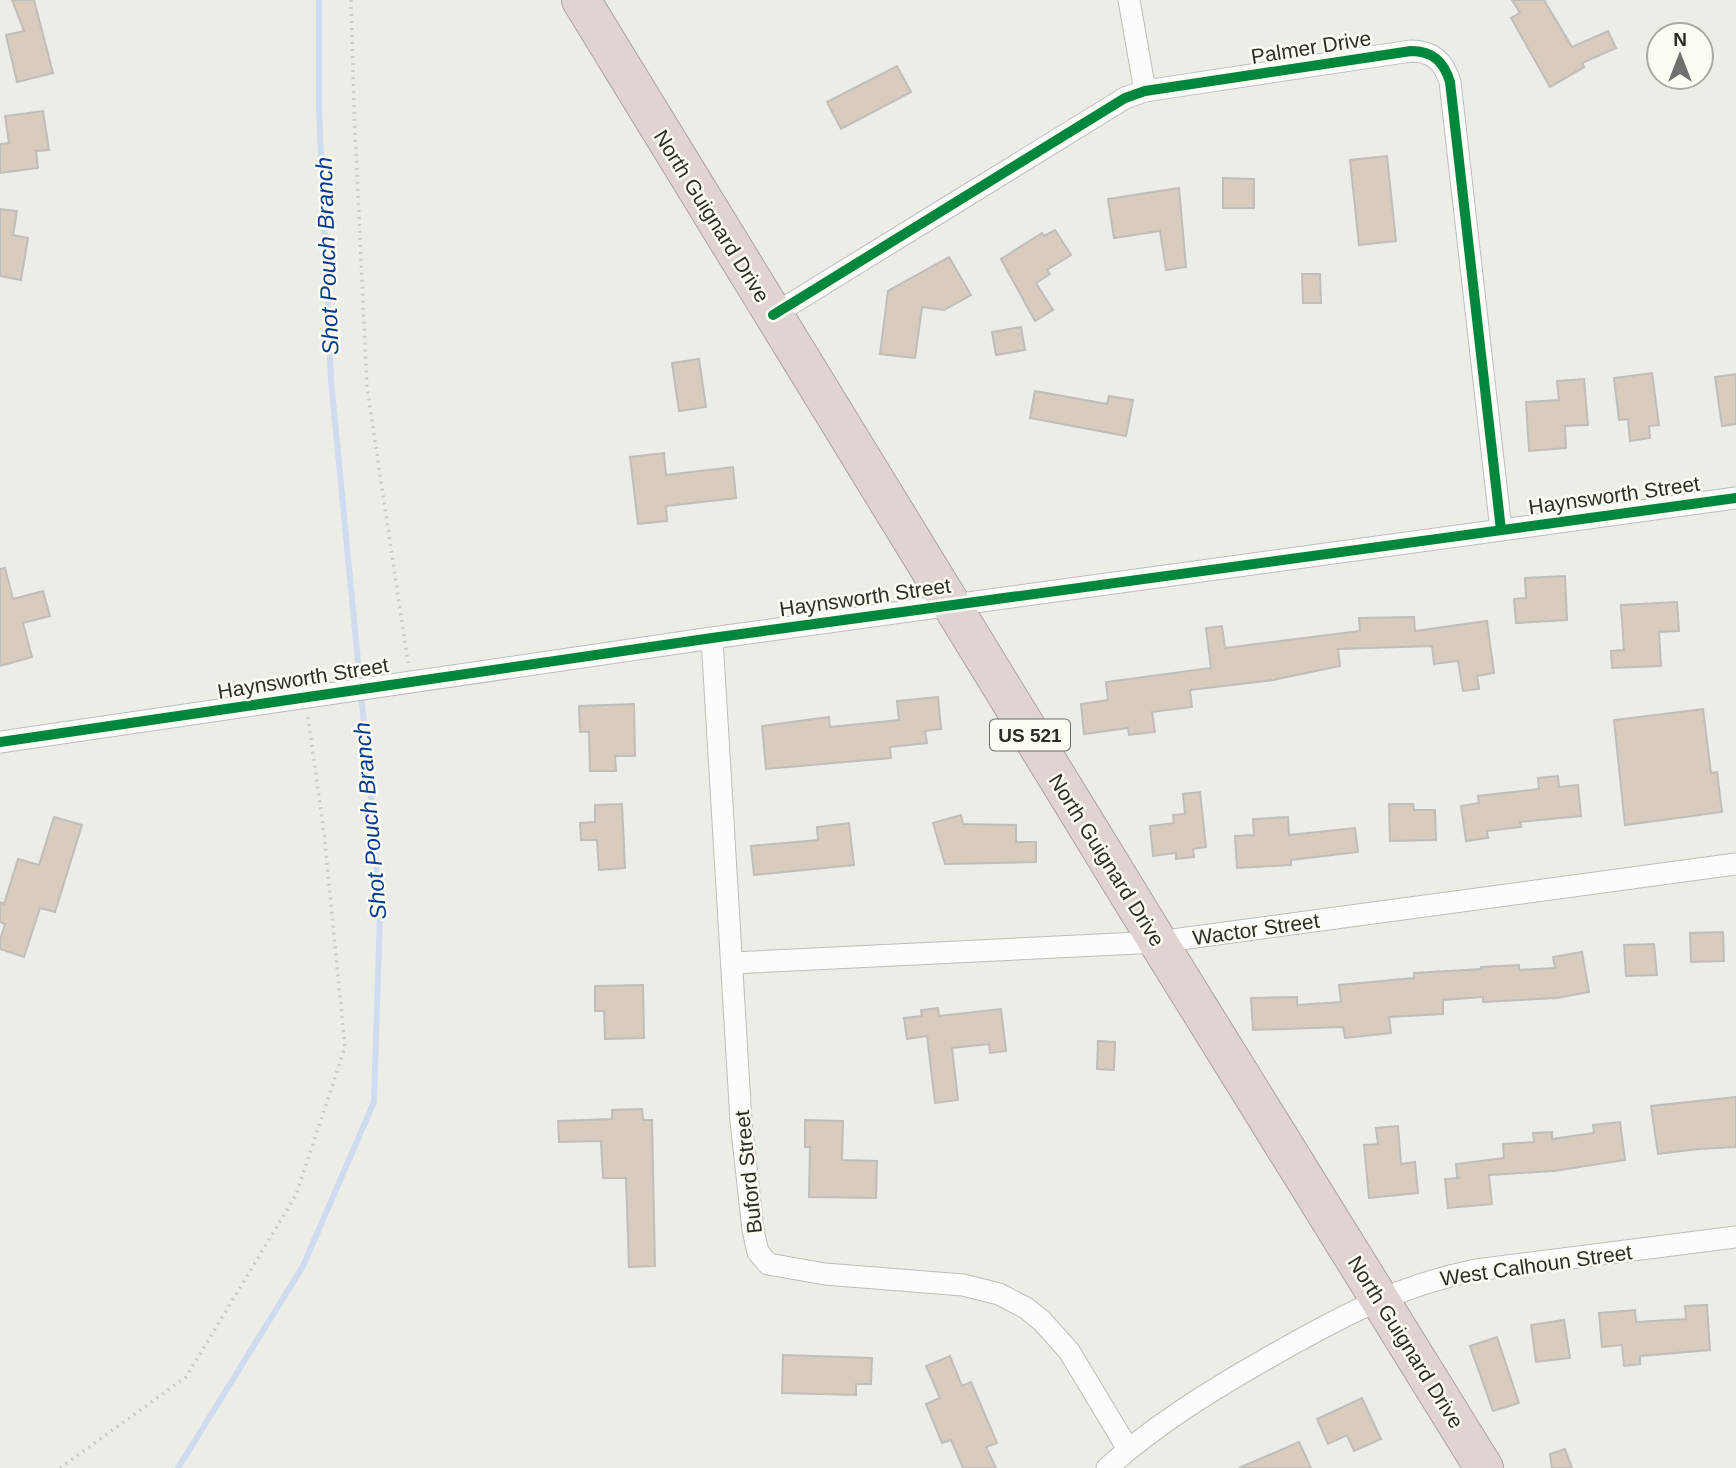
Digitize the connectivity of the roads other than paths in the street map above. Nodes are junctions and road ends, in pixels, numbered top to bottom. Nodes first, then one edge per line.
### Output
1 (581, 0) edge
2 (1129, 0) edge
3 (1145, 92) junction
4 (773, 315) junction
5 (1736, 498) edge
6 (1501, 530) junction
7 (950, 605) junction
8 (712, 638) junction
9 (0, 742) edge
10 (1736, 864) edge
11 (1158, 942) junction
12 (732, 963) junction
13 (1736, 1237) edge
14 (1379, 1299) junction
15 (1128, 1449) junction
16 (1107, 1468) edge
17 (1484, 1468) edge

1 - 4 highway, North Guignard Drive / US 521
2 - 3 street
3 - 4 street, Palmer Drive
3 - 6 street, Palmer Drive
4 - 7 highway, North Guignard Drive / US 521
5 - 6 street, Haynsworth Street
6 - 7 street, Haynsworth Street
7 - 8 street, Haynsworth Street
7 - 11 highway, North Guignard Drive / US 521
8 - 9 street, Haynsworth Street
8 - 12 street, Buford Street
10 - 11 street, Wactor Street
11 - 12 street, Wactor Street
11 - 14 highway, North Guignard Drive / US 521
12 - 15 street, Buford Street
13 - 14 street, West Calhoun Street
14 - 15 street, West Calhoun Street
14 - 17 highway, North Guignard Drive / US 521
15 - 16 street, West Calhoun Street

